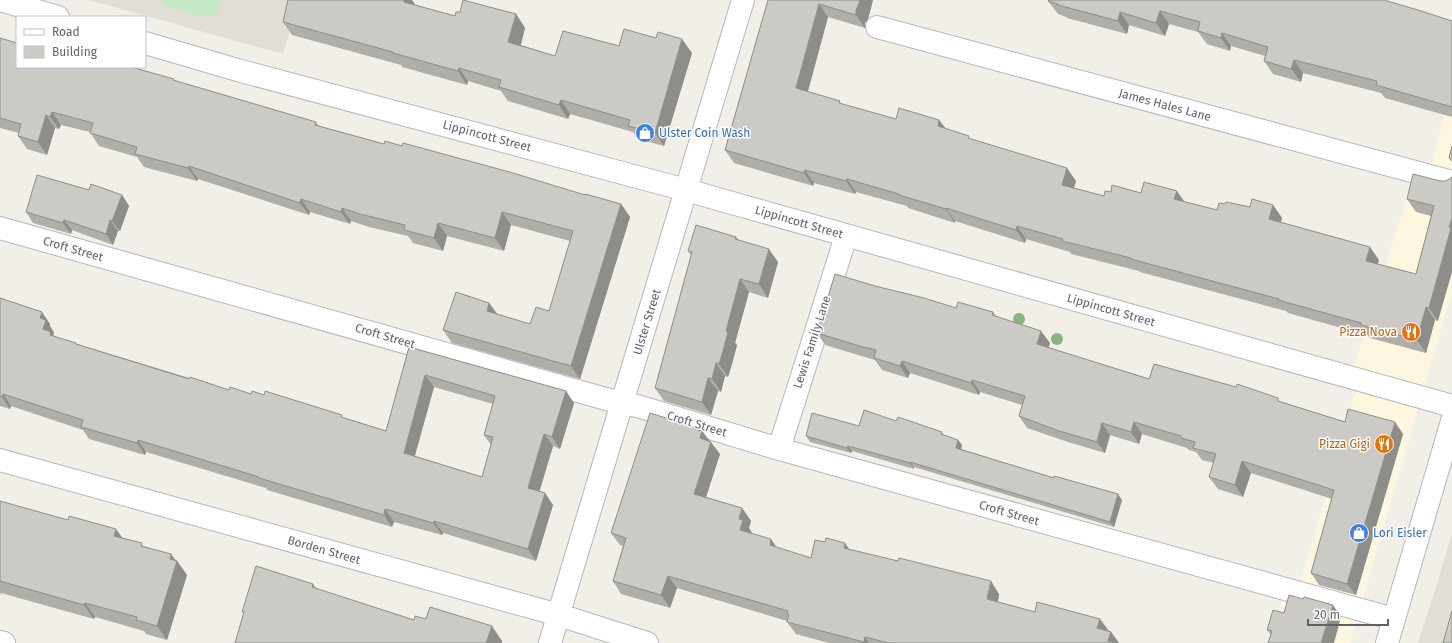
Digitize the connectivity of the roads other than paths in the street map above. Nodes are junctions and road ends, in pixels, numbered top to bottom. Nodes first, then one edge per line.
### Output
1 (0, 0) edge
2 (743, 0) edge
3 (55, 16) edge
4 (877, 27) dead end
5 (146, 42) edge
6 (1452, 182) edge
7 (686, 190) junction
8 (0, 228) edge
9 (846, 236) junction
10 (623, 403) junction
11 (1452, 406) edge
12 (1452, 421) edge
13 (779, 449) junction
14 (0, 460) edge
15 (559, 615) junction
16 (1394, 619) junction
17 (0, 642) edge
18 (4, 643) edge
19 (550, 643) edge
20 (647, 643) edge
21 (1387, 643) edge

1 - 3 street
2 - 7 street, Ulster Street
4 - 6 street, James Hales Lane
5 - 7 street, Lippincott Street
7 - 9 street, Lippincott Street
7 - 10 street, Ulster Street
8 - 10 street, Croft Street
9 - 11 street, Lippincott Street
9 - 13 street, Lewis Family Lane
10 - 13 street, Croft Street
10 - 15 street, Ulster Street
12 - 16 street
13 - 16 street, Croft Street
14 - 15 street, Borden Street
15 - 19 street, Ulster Street
15 - 20 street, Borden Street
16 - 21 street
17 - 18 street

